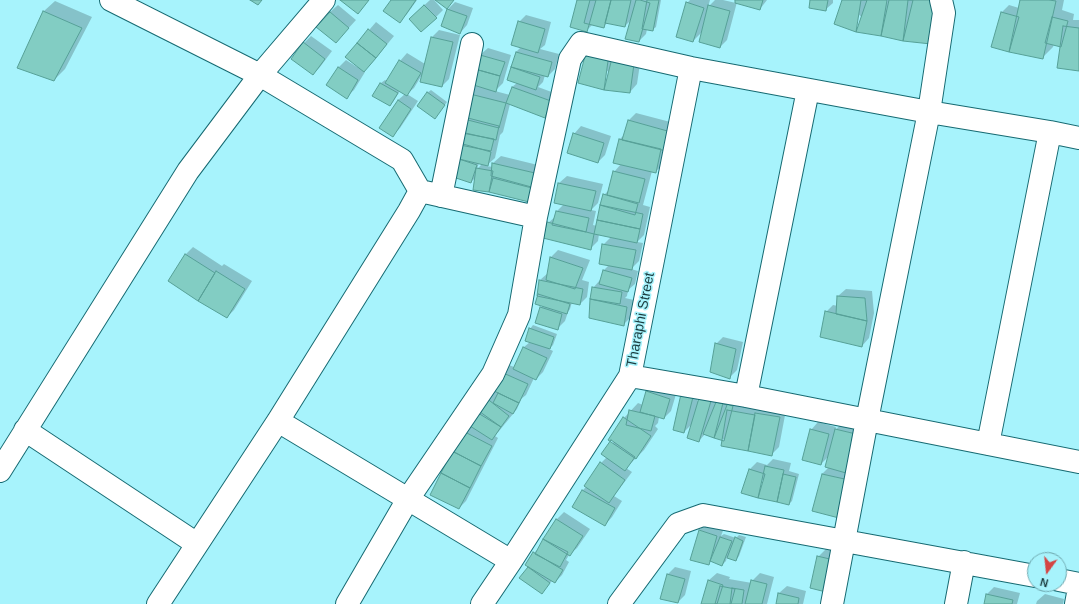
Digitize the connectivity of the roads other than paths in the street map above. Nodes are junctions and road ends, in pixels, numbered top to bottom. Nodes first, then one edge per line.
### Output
1 (111, 0) edge
2 (324, 0) edge
3 (941, 0) edge
4 (472, 44) dead end
5 (691, 68) junction
6 (260, 75) junction
7 (808, 90) junction
8 (929, 112) junction
9 (1050, 132) junction
10 (1079, 138) edge
11 (431, 193) junction
12 (536, 217) junction
13 (630, 376) junction
14 (746, 396) junction
15 (867, 420) junction
16 (278, 421) junction
17 (25, 430) junction
18 (988, 444) junction
19 (1079, 462) edge
20 (0, 471) edge
21 (408, 499) junction
22 (844, 541) junction
23 (197, 544) junction
24 (511, 561) junction
25 (964, 562) junction
26 (1027, 574) edge
27 (1067, 582) edge
28 (1079, 584) edge
29 (1079, 588) edge
30 (158, 604) edge
31 (347, 604) edge
32 (482, 604) edge
33 (619, 604) edge
34 (832, 604) edge
35 (956, 604) edge
36 (1076, 604) edge

1 - 6 street
2 - 6 street
3 - 8 street
4 - 11 street
5 - 7 street
5 - 12 street
5 - 13 street, Tharaphi Street
6 - 11 street
6 - 17 street
7 - 8 street
7 - 14 street
8 - 9 street
8 - 15 street
9 - 10 street
9 - 18 street
11 - 12 street
11 - 16 street
12 - 21 street
13 - 14 street
13 - 24 street, Tharaphi Street
14 - 15 street
15 - 18 street
15 - 22 street
16 - 21 street
16 - 23 street
17 - 20 street
17 - 23 street
18 - 19 street
21 - 24 street
21 - 31 street
22 - 25 street
22 - 33 street
22 - 34 street
23 - 30 street
24 - 32 street, Tharaphi Street
25 - 26 street
25 - 35 street
27 - 28 street
29 - 36 street

